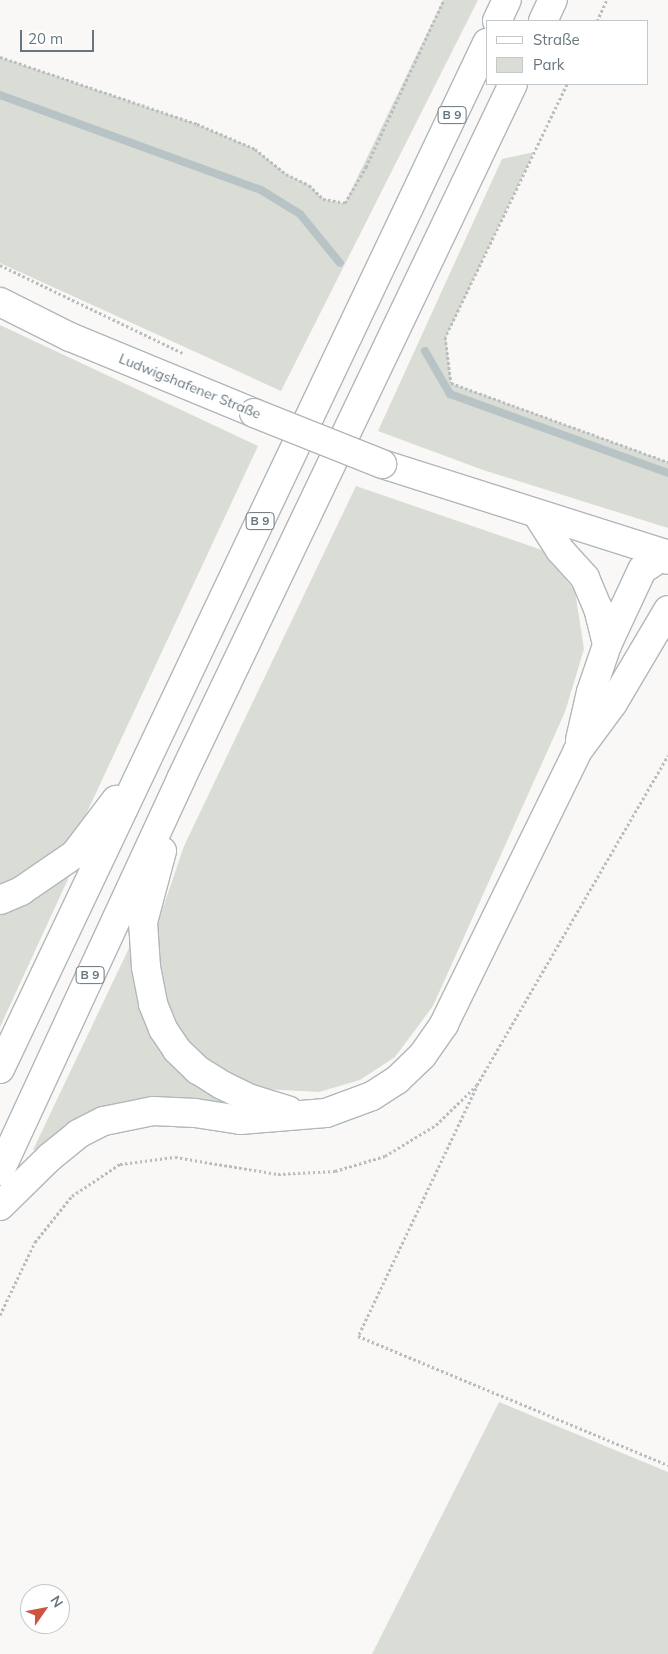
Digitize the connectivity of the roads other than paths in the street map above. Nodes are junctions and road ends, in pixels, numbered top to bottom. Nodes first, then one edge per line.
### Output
1 (507, 0) edge
2 (553, 0) edge
3 (497, 20) edge
4 (543, 20) edge
5 (486, 45) edge
6 (513, 85) edge
7 (0, 302) edge
8 (537, 514) junction
9 (667, 557) edge
10 (668, 610) edge
11 (607, 645) junction
12 (577, 752) junction
13 (150, 755) junction
14 (181, 779) junction
15 (0, 900) edge
16 (0, 1069) edge
17 (304, 1115) junction
18 (0, 1172) edge
19 (0, 1206) edge

1 - 3 main road
2 - 4 main road
5 - 13 main road, B 9
6 - 14 main road, B 9
7 - 8 main road, Ludwigshafener Straße, bridge
8 - 9 main road, Ludwigshafener Straße
8 - 11 main road
9 - 11 main road
10 - 12 main road
11 - 12 main road
12 - 17 main road
13 - 15 main road
13 - 16 main road, B 9
14 - 17 main road
14 - 18 main road, B 9
17 - 19 main road

